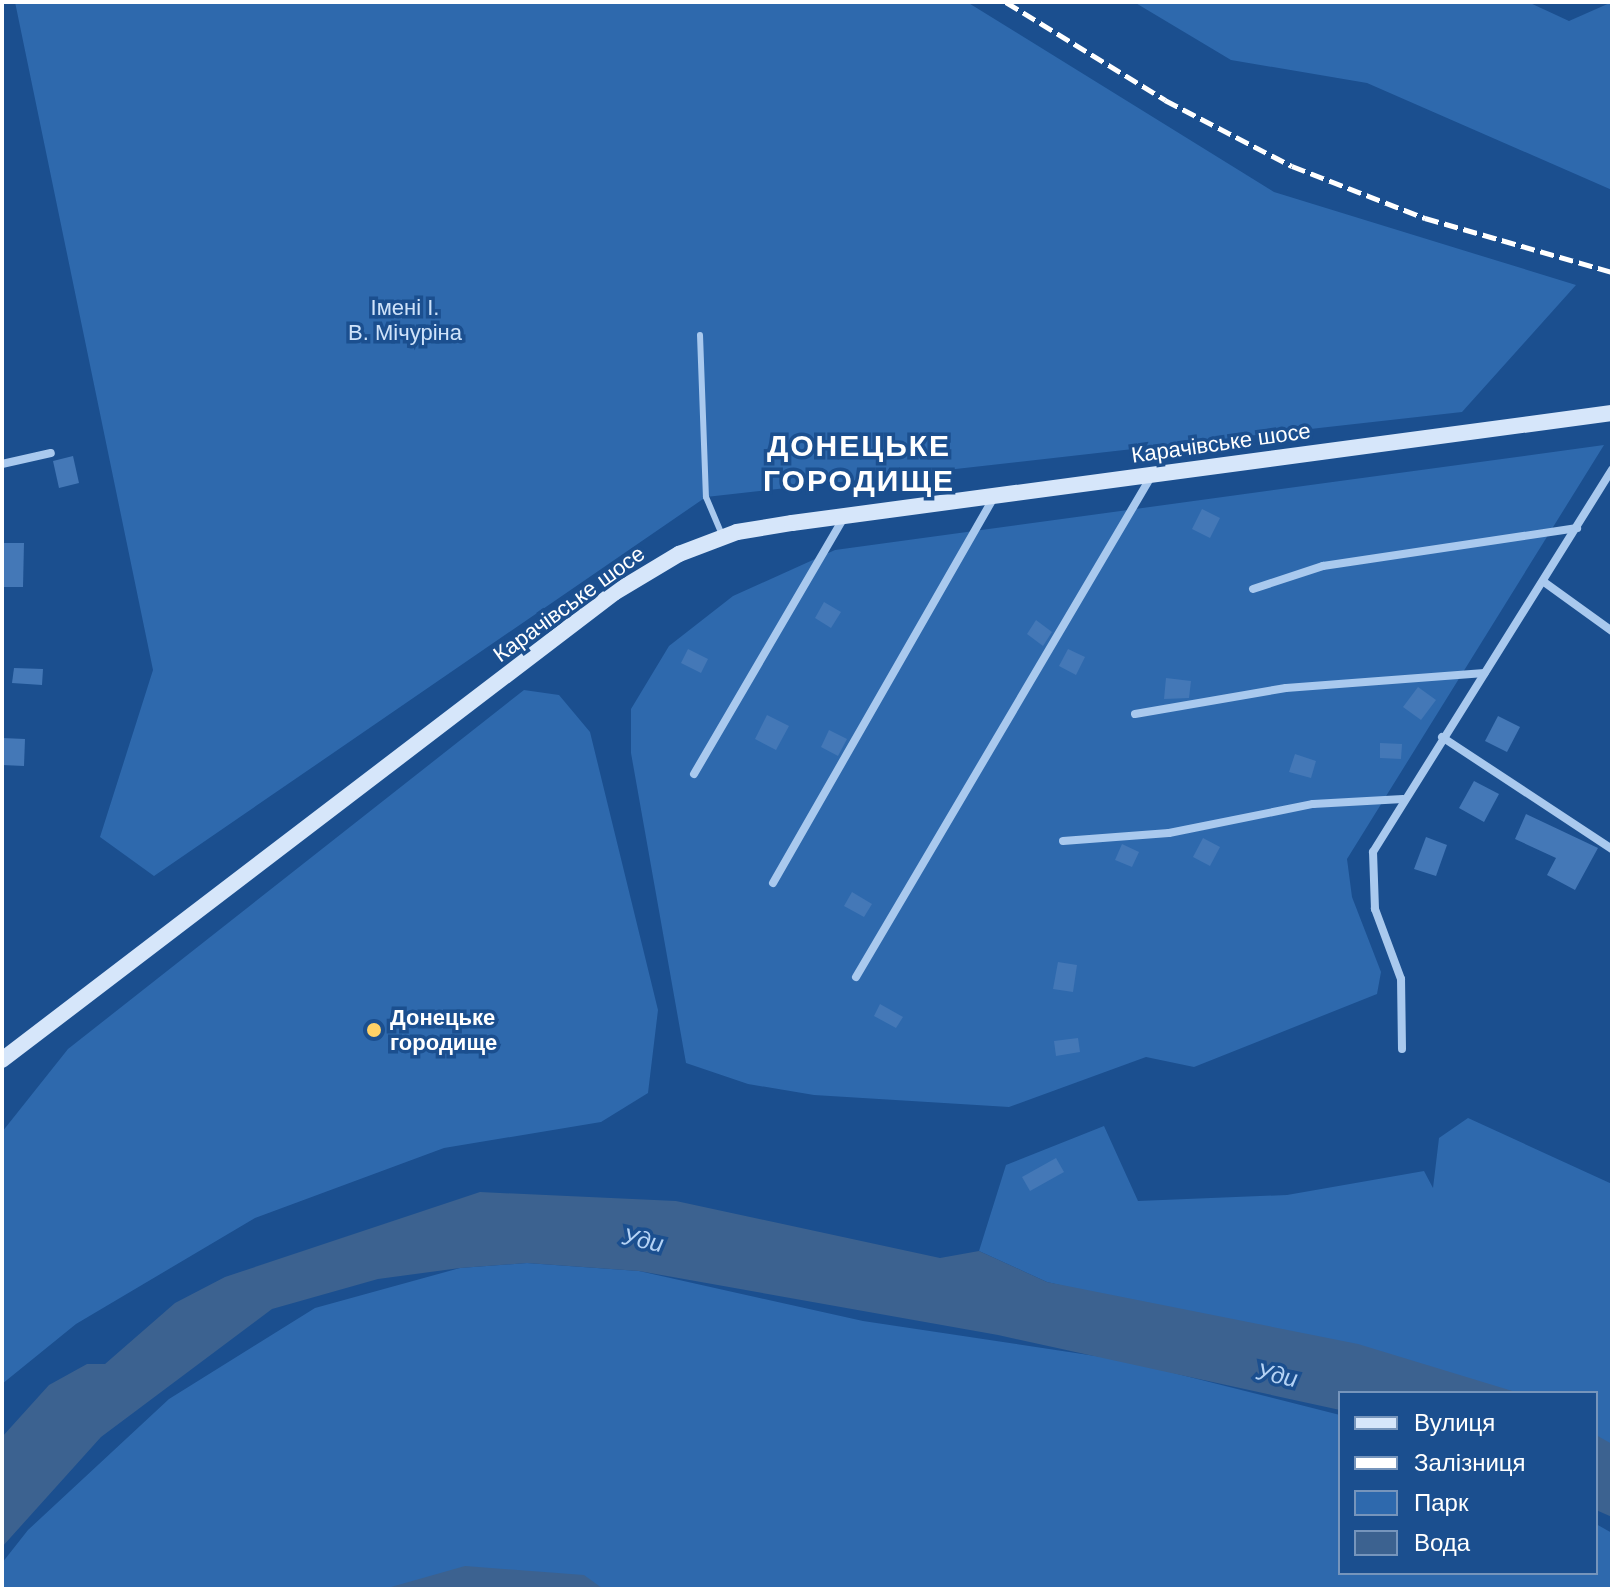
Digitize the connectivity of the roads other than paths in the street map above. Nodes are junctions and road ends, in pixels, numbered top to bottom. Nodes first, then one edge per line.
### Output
1 (700, 335) dead end
2 (1612, 413) edge
3 (51, 453) dead end
4 (2, 464) edge
5 (1612, 470) edge
6 (1153, 474) junction
7 (995, 496) junction
8 (844, 516) junction
9 (1577, 528) junction
10 (723, 537) junction
11 (1544, 582) junction
12 (1253, 589) dead end
13 (1612, 631) edge
14 (1484, 673) junction
15 (1135, 714) dead end
16 (1442, 737) junction
17 (694, 774) dead end
18 (1403, 799) junction
19 (1063, 841) dead end
20 (1612, 849) edge
21 (773, 883) dead end
22 (856, 977) dead end
23 (1402, 1049) dead end
24 (2, 1060) edge

1 - 10 lane
2 - 6 main road, Карачівське шосе
3 - 4 street
5 - 9 street
6 - 7 main road, Карачівське шосе
6 - 22 street
7 - 8 main road, Карачівське шосе
7 - 21 street
8 - 10 main road, Карачівське шосе
8 - 17 street
9 - 11 street
9 - 12 street
10 - 24 main road, Карачівське шосе
11 - 13 street
11 - 14 street
14 - 15 street
14 - 16 street
16 - 18 street
16 - 20 street
18 - 19 street
18 - 23 street

